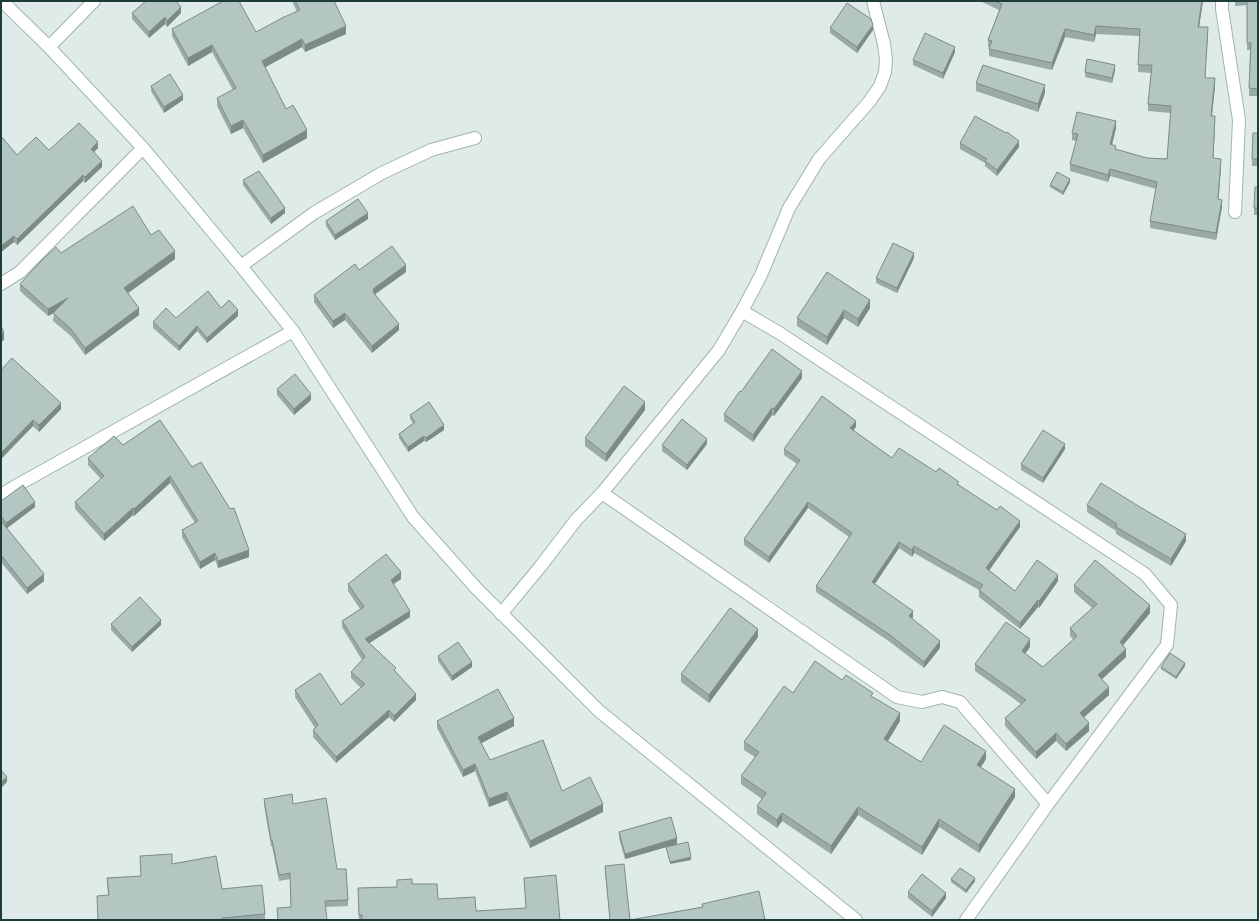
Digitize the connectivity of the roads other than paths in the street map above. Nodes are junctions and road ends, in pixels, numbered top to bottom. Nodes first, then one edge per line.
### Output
1 (2, 1) edge
2 (94, 1) edge
3 (872, 1) edge
4 (1222, 1) edge
5 (49, 47) junction
6 (475, 138) dead end
7 (143, 148) junction
8 (1235, 212) dead end
9 (241, 266) junction
10 (1, 284) edge
11 (742, 311) junction
12 (293, 331) junction
13 (602, 493) junction
14 (1, 496) edge
15 (501, 614) junction
16 (1048, 804) junction
17 (856, 920) edge
18 (966, 920) edge

1 - 5 street
2 - 5 street
3 - 11 street
4 - 8 street
5 - 7 street
6 - 9 street
7 - 9 street
7 - 10 street
9 - 12 street
11 - 13 street
11 - 16 street
12 - 14 street
12 - 15 street
13 - 15 street
13 - 16 street
15 - 17 street
16 - 18 street

